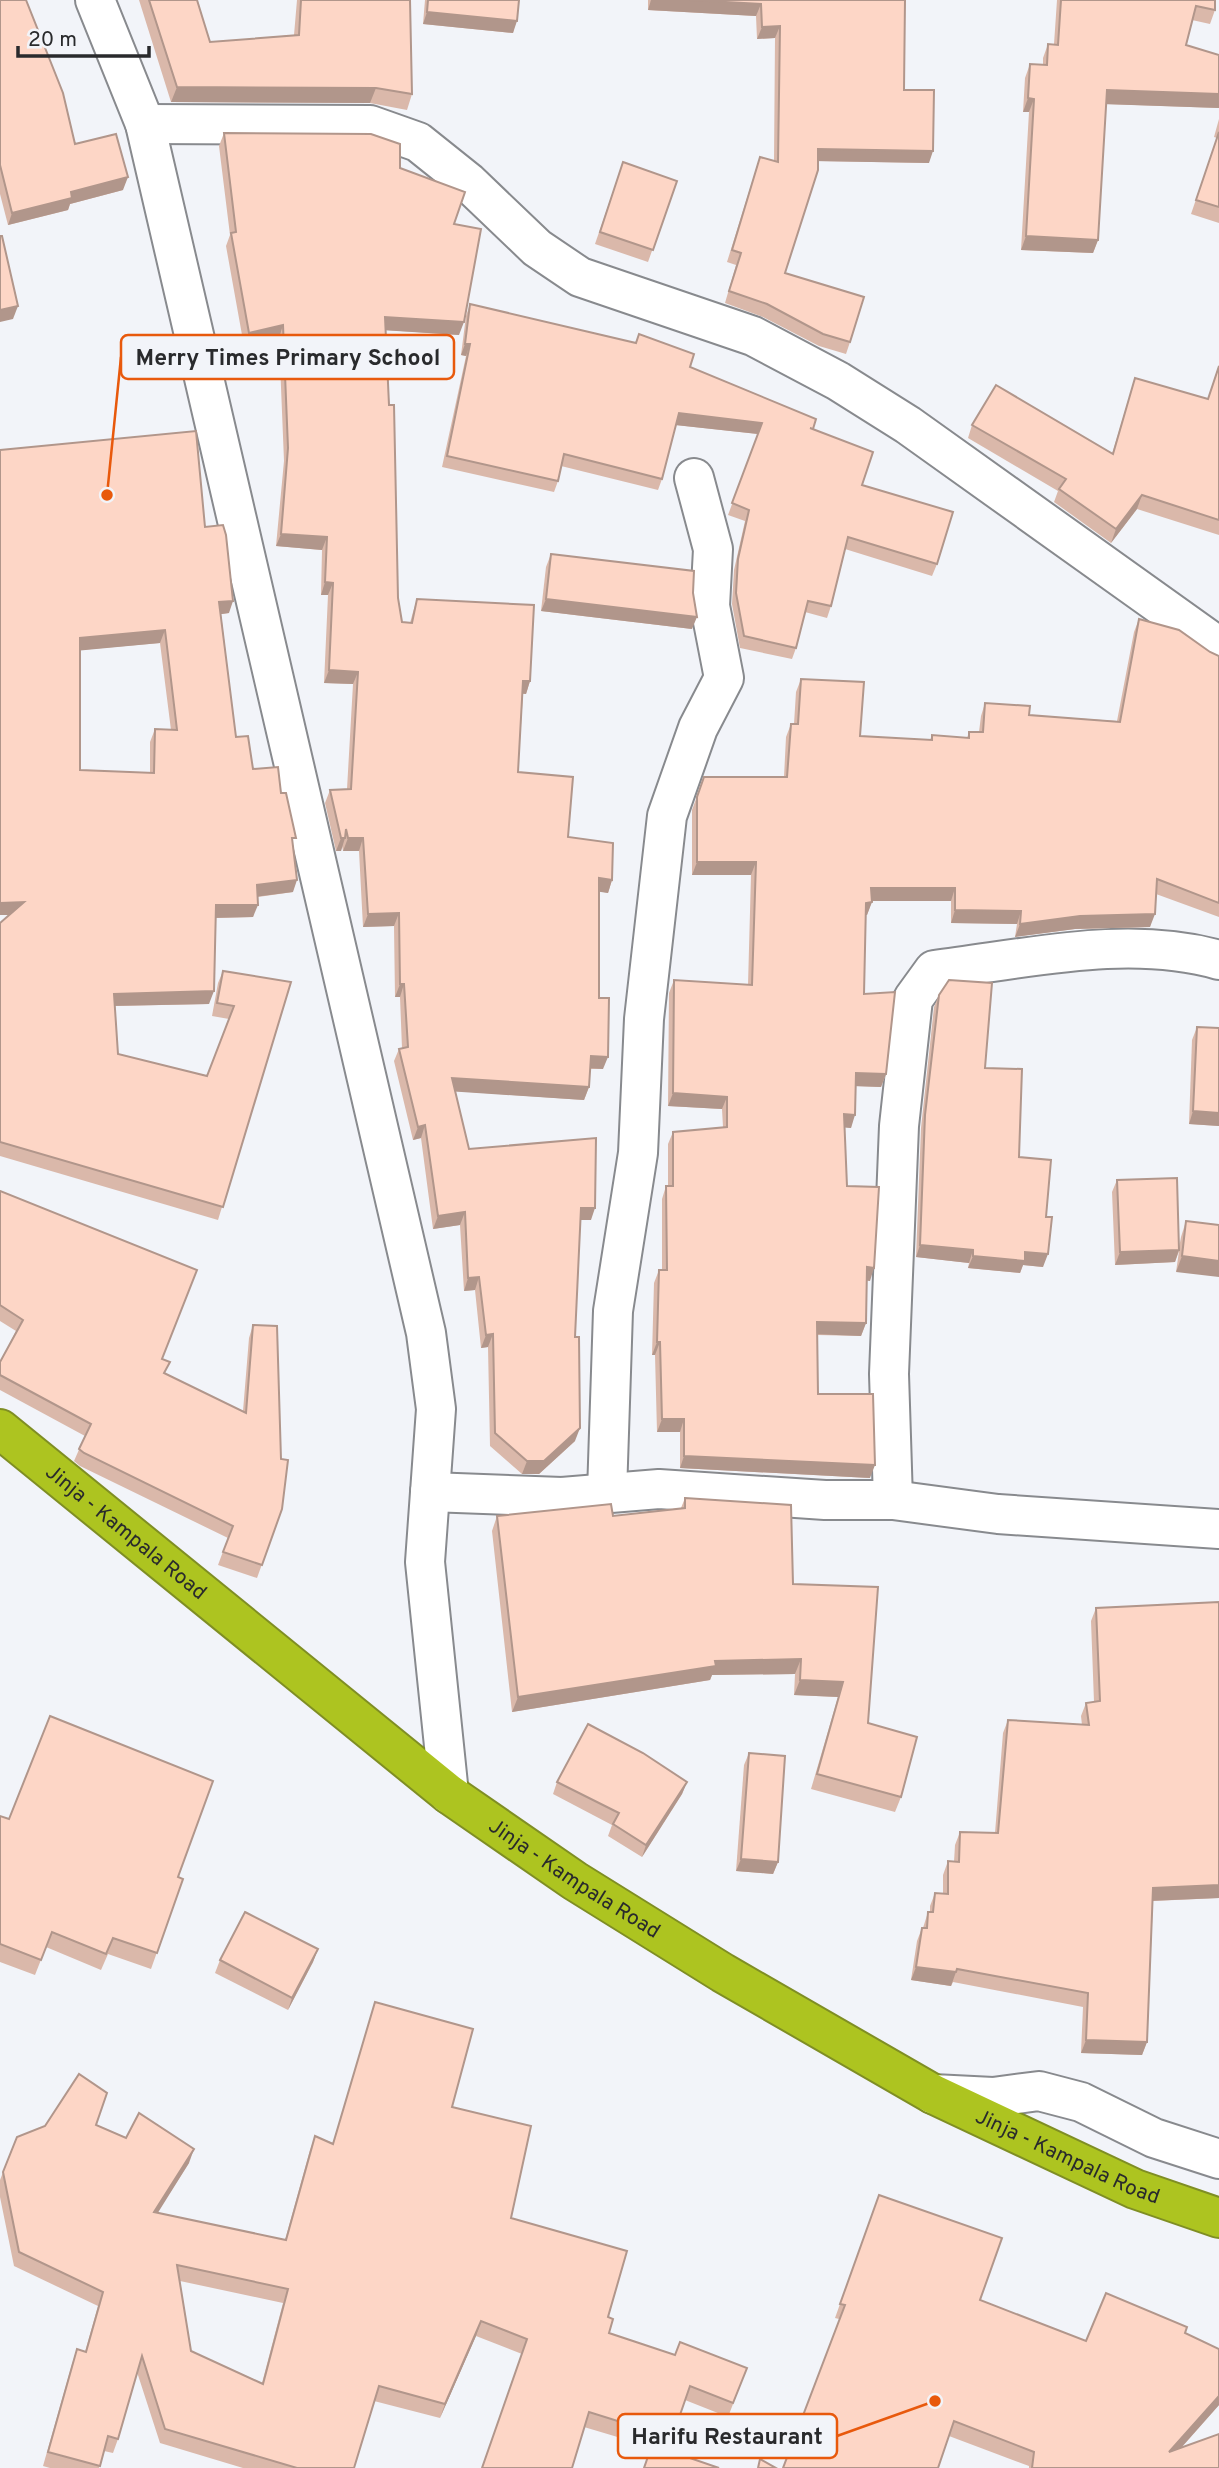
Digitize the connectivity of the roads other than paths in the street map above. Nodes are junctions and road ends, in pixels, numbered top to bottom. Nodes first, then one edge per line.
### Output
1 (95, 0) edge
2 (145, 124) junction
3 (694, 478) dead end
4 (1219, 647) edge
5 (1219, 960) edge
6 (0, 1429) edge
7 (430, 1492) junction
8 (607, 1493) junction
9 (893, 1500) junction
10 (1219, 1529) edge
11 (449, 1794) junction
12 (933, 2094) junction
13 (1219, 2159) edge
14 (1219, 2218) edge

1 - 2 street
2 - 4 street
2 - 7 street
3 - 8 street
5 - 9 street
6 - 11 highway, Jinja - Kampala Road
7 - 8 street
7 - 11 street
8 - 9 street
9 - 10 street
11 - 12 highway, Jinja - Kampala Road
12 - 13 street
12 - 14 highway, Jinja - Kampala Road

